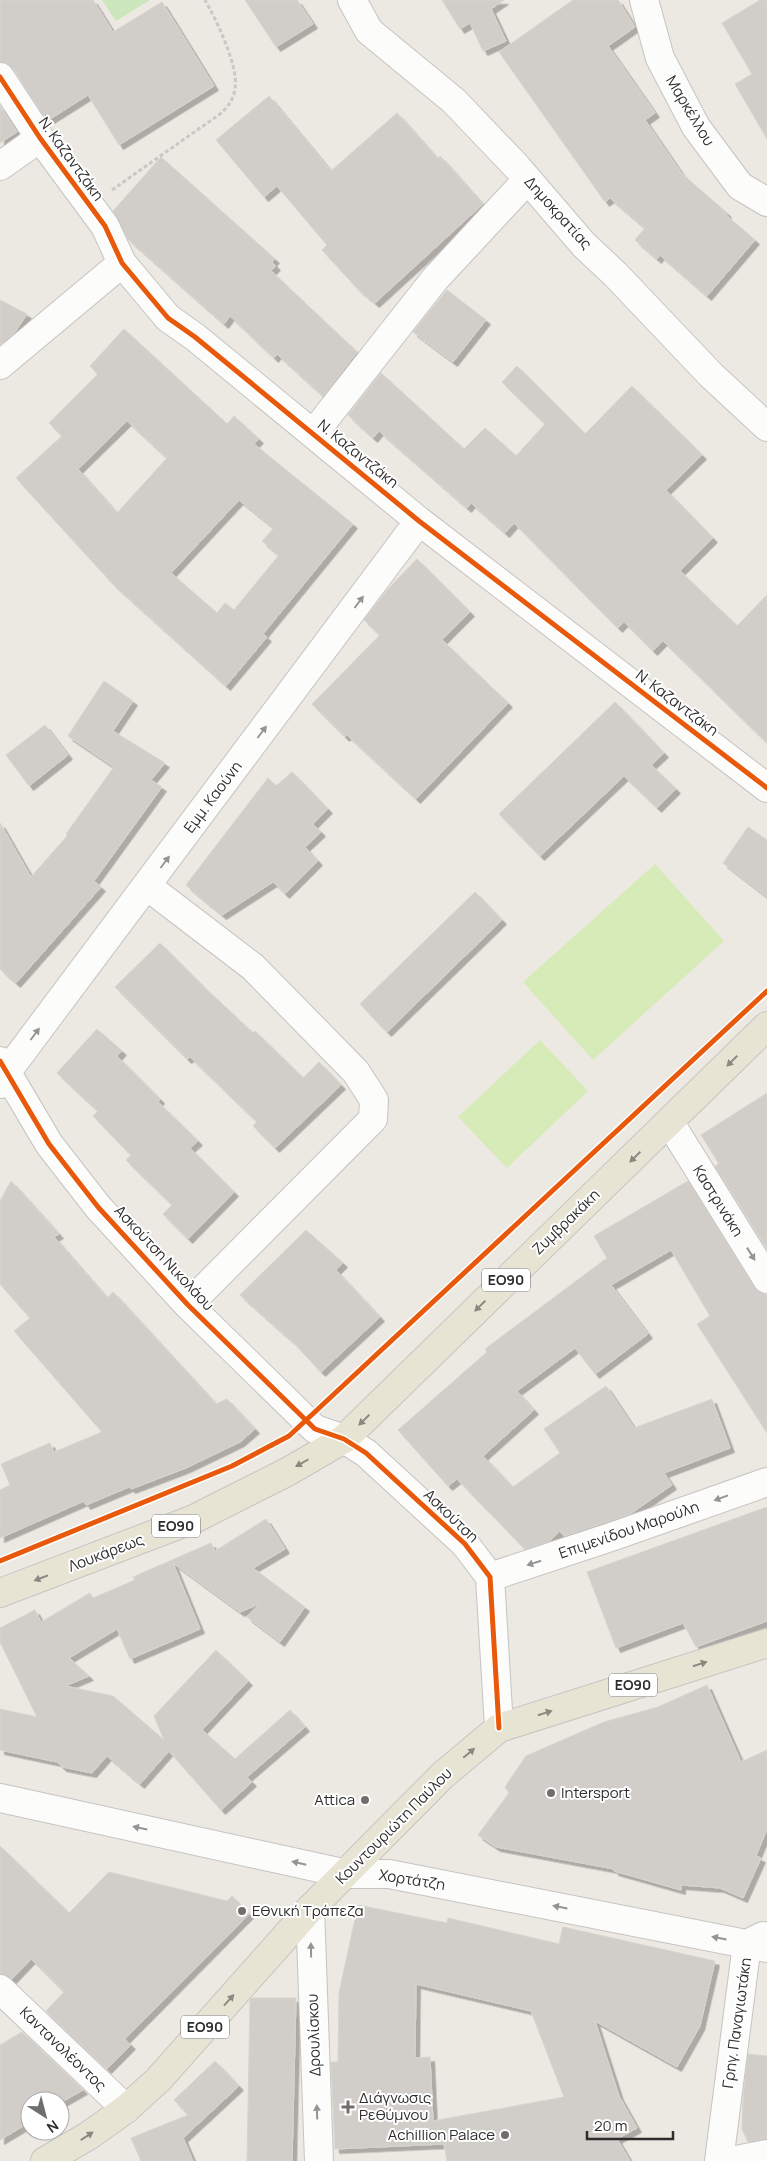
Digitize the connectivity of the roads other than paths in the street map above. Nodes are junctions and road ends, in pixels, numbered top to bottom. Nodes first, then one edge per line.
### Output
1 (352, 0) edge
2 (644, 0) edge
3 (0, 77) edge
4 (40, 138) junction
5 (0, 166) edge
6 (527, 180) junction
7 (767, 202) edge
8 (122, 263) junction
9 (0, 365) edge
10 (767, 427) edge
11 (313, 434) junction
12 (419, 521) junction
13 (767, 788) edge
14 (147, 886) junction
15 (767, 1026) edge
16 (2, 1073) edge
17 (670, 1123) junction
18 (767, 1279) edge
19 (188, 1305) junction
20 (344, 1439) junction
21 (767, 1482) edge
22 (490, 1577) junction
23 (0, 1594) edge
24 (767, 1643) edge
25 (499, 1728) junction
26 (0, 1798) edge
27 (347, 1874) junction
28 (310, 1909) junction
29 (760, 1942) edge
30 (0, 1989) edge
31 (126, 2109) junction
32 (767, 2154) edge
33 (45, 2161) edge
34 (319, 2161) edge
35 (719, 2161) edge
36 (731, 2161) edge

1 - 6 street, Δημοκρατίας
2 - 7 street, Μαρκέλλου
3 - 4 street, Ν. Καζαντζάκη
4 - 5 street
4 - 8 street, Ν. Καζαντζάκη
6 - 10 street, Δημοκρατίας
6 - 11 street
8 - 9 street
8 - 11 street, Ν. Καζαντζάκη
11 - 12 street, Ν. Καζαντζάκη
12 - 13 street, Ν. Καζαντζάκη
14 -> 12 street, Εμμ. Καούνη
16 -> 14 street, Εμμ. Καούνη
14 - 19 street
15 -> 17 main road, Ζυμβρακάκη / ΕΟ90
16 - 19 street, Ασκούτση Νικολάου
17 -> 18 street, Καστρινάκη
17 -> 20 main road, Ζυμβρακάκη / ΕΟ90
19 - 20 street, Ασκούτση Νικολάου
20 - 22 street, Ασκούτση
20 -> 23 main road, Λουκάρεως / ΕΟ90
21 -> 22 street, Επιμενίδου Μαρούλη
22 - 25 street
25 -> 24 main road, Κουντουριώτη Παύλου / ΕΟ90
27 -> 25 main road, Κουντουριώτη Παύλου / ΕΟ90
27 -> 26 street, Χορτάτζη
27 - 28 main road, Κουντουριώτη Παύλου / ΕΟ90
29 -> 27 street, Χορτάτζη
31 -> 28 main road, Κουντουριώτη Παύλου / ΕΟ90
34 -> 28 street, Δρουλίσκου
29 - 35 street, Γρηγ. Παναγιωτάκη
30 - 31 street, Καντανολέοντος
33 -> 31 main road, Κουντουριώτη Παύλου / ΕΟ90
32 - 36 street

